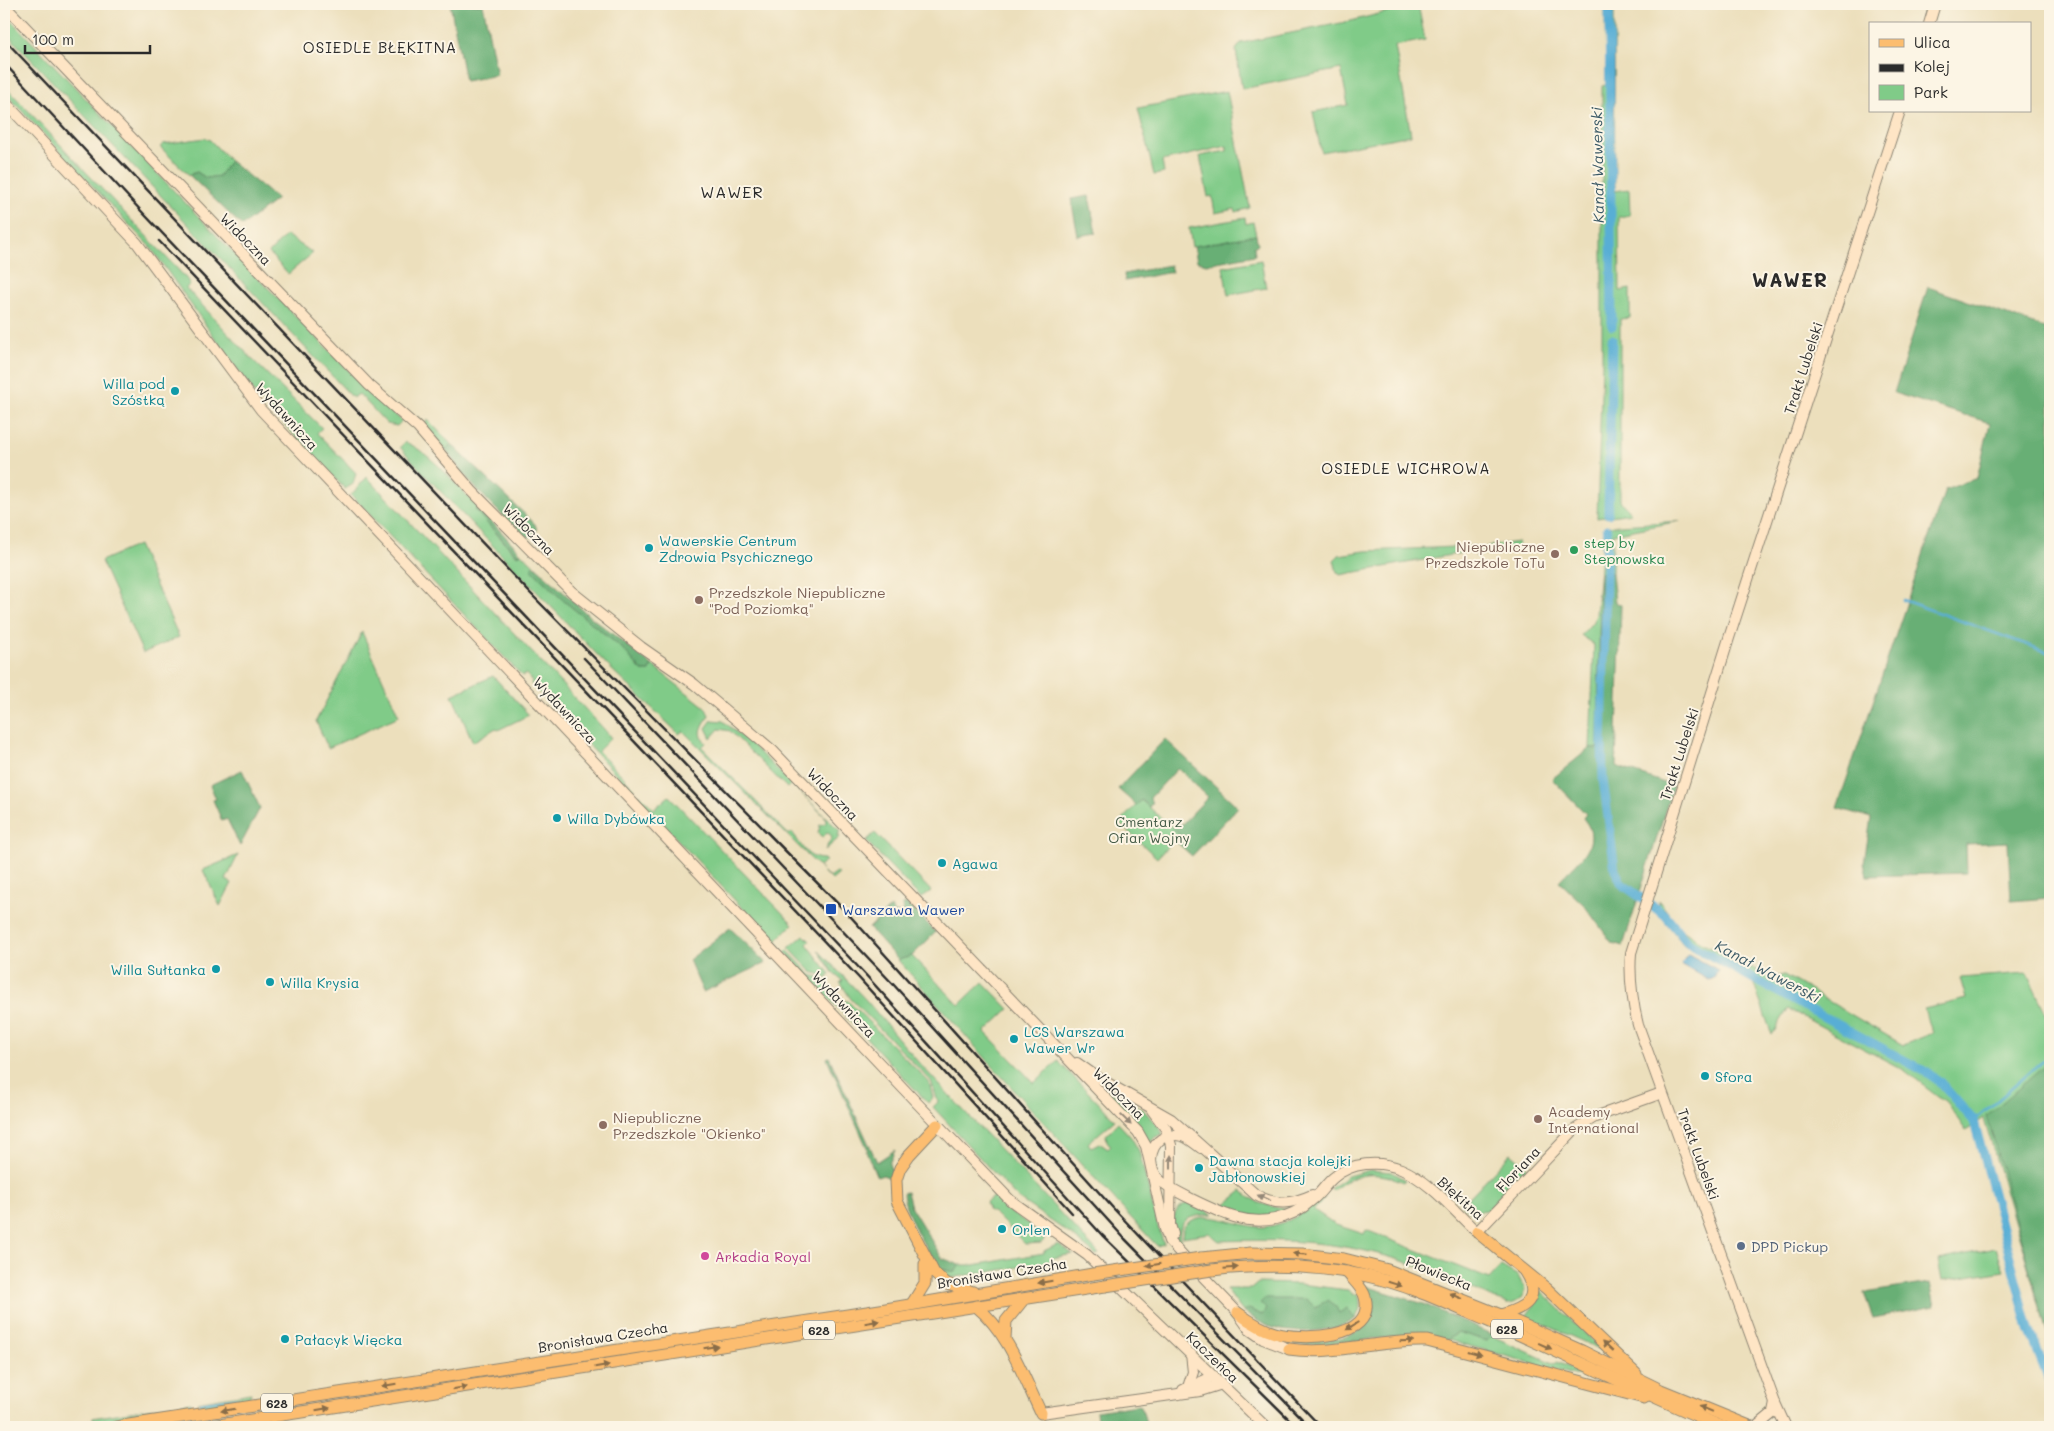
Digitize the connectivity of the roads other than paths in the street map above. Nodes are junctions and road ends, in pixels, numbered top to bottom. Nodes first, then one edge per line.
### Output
1 (1935, 4) edge
2 (4, 5) edge
3 (1929, 22) edge
4 (4, 101) edge
5 (1900, 112) edge
6 (1056, 1048) junction
7 (1662, 1093) junction
8 (1149, 1106) junction
9 (938, 1125) junction
10 (1169, 1136) junction
11 (1201, 1148) junction
12 (1150, 1165) junction
13 (1425, 1184) joint
14 (1170, 1188) junction
15 (1320, 1191) junction
16 (1192, 1198) junction
17 (1170, 1217) junction
18 (1477, 1232) junction
19 (1178, 1252) junction
20 (923, 1255) junction
21 (1522, 1269) junction
22 (1347, 1272) junction
23 (1093, 1274) joint
24 (1104, 1286) joint
25 (977, 1293) junction
26 (1023, 1300) junction
27 (912, 1304) junction
28 (976, 1306) junction
29 (1141, 1306) joint
30 (1238, 1313) junction
31 (1501, 1315) junction
32 (1005, 1339) junction
33 (1289, 1349) joint
34 (1191, 1354) junction
35 (1214, 1376) junction
36 (1642, 1381) junction
37 (1222, 1384) junction
38 (1184, 1389) junction
39 (1661, 1402) junction
40 (1775, 1403) junction
41 (1042, 1413) joint
42 (116, 1427) edge
43 (206, 1427) edge
44 (1266, 1427) edge
45 (1723, 1427) edge
46 (1752, 1427) edge
47 (1756, 1427) edge
48 (1786, 1427) edge

1 - 3 main road
2 - 6 main road, Widoczna
4 - 9 main road, Wydawnicza
5 - 7 main road, Trakt Lubelski
6 - 8 main road, Widoczna
6 -> 12 main road, Widoczna
7 - 18 main road, Floriana
7 - 40 main road, Trakt Lubelski
8 - 10 main road, Widoczna
8 - 11 main road, Widoczna
9 - 20 main road
9 - 29 main road, Wydawnicza
10 - 11 main road
10 - 12 main road
14 -> 10 main road
15 -> 11 main road, Widoczna
12 - 14 main road, Widoczna
12 - 19 main road, Widoczna
13 - 15 main road, Widoczna
13 - 18 main road, Błękitna
14 - 16 main road, Widoczna
14 - 17 main road
15 - 16 main road, Widoczna
16 - 17 main road
17 - 19 main road
18 - 21 main road
19 - 30 main road, Widoczna
20 - 25 main road
20 - 27 main road
21 - 31 main road
36 -> 21 main road
24 -> 22 main road, Płowiecka / 628, bridge
22 -> 30 main road
22 -> 39 main road, Płowiecka / 628
23 -> 25 main road, Bronisława Czecha / 628
31 -> 23 main road, Płowiecka / 628, bridge
24 - 26 main road, Bronisława Czecha / 628
25 - 27 main road, Bronisława Czecha / 628
26 - 28 main road, Bronisława Czecha / 628
26 - 32 main road
27 -> 42 main road, Bronisława Czecha / 628
28 - 32 main road
43 -> 28 main road, Bronisława Czecha / 628
29 - 34 main road, Kaczeńca
30 - 33 main road, Widoczna
31 - 36 main road, Płowiecka / 628
32 - 41 main road
33 -> 39 main road
34 - 35 main road, Kaczeńca
34 - 38 main road
35 - 37 main road, Kaczeńca
35 - 38 main road
46 -> 36 main road, Płowiecka / 628
37 - 38 main road
37 - 44 main road, Kaczeńca
38 - 41 main road
39 - 45 main road, Płowiecka
40 - 47 main road
40 - 48 main road, Trakt Lubelski

